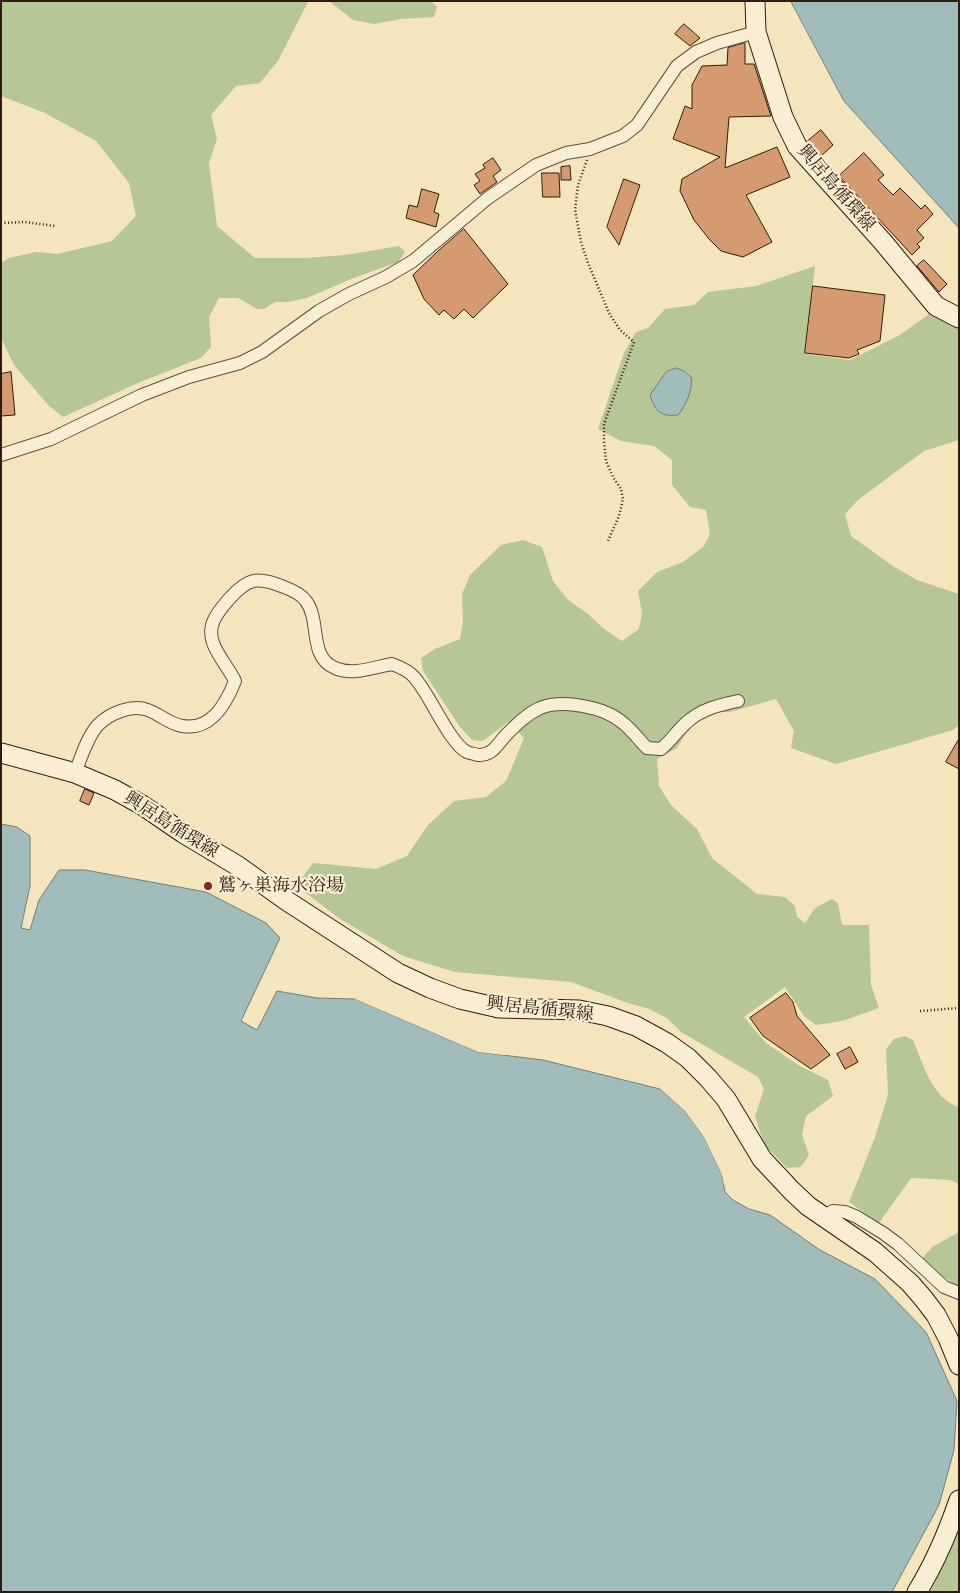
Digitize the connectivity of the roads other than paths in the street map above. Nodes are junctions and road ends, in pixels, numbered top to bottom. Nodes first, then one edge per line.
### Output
1 (755, 1) edge
2 (756, 32) junction
3 (959, 318) edge
4 (1, 455) edge
5 (738, 701) dead end
6 (1, 753) edge
7 (75, 773) junction
8 (823, 1217) junction
9 (959, 1293) edge
10 (959, 1365) edge
11 (959, 1500) edge
12 (917, 1592) edge

1 - 2 main road, 興居島循環線
2 - 3 main road, 興居島循環線
2 - 4 street
5 - 7 street
6 - 7 main road, 興居島循環線
7 - 8 main road, 興居島循環線
8 - 9 street
8 - 10 main road, 興居島循環線
11 - 12 main road

